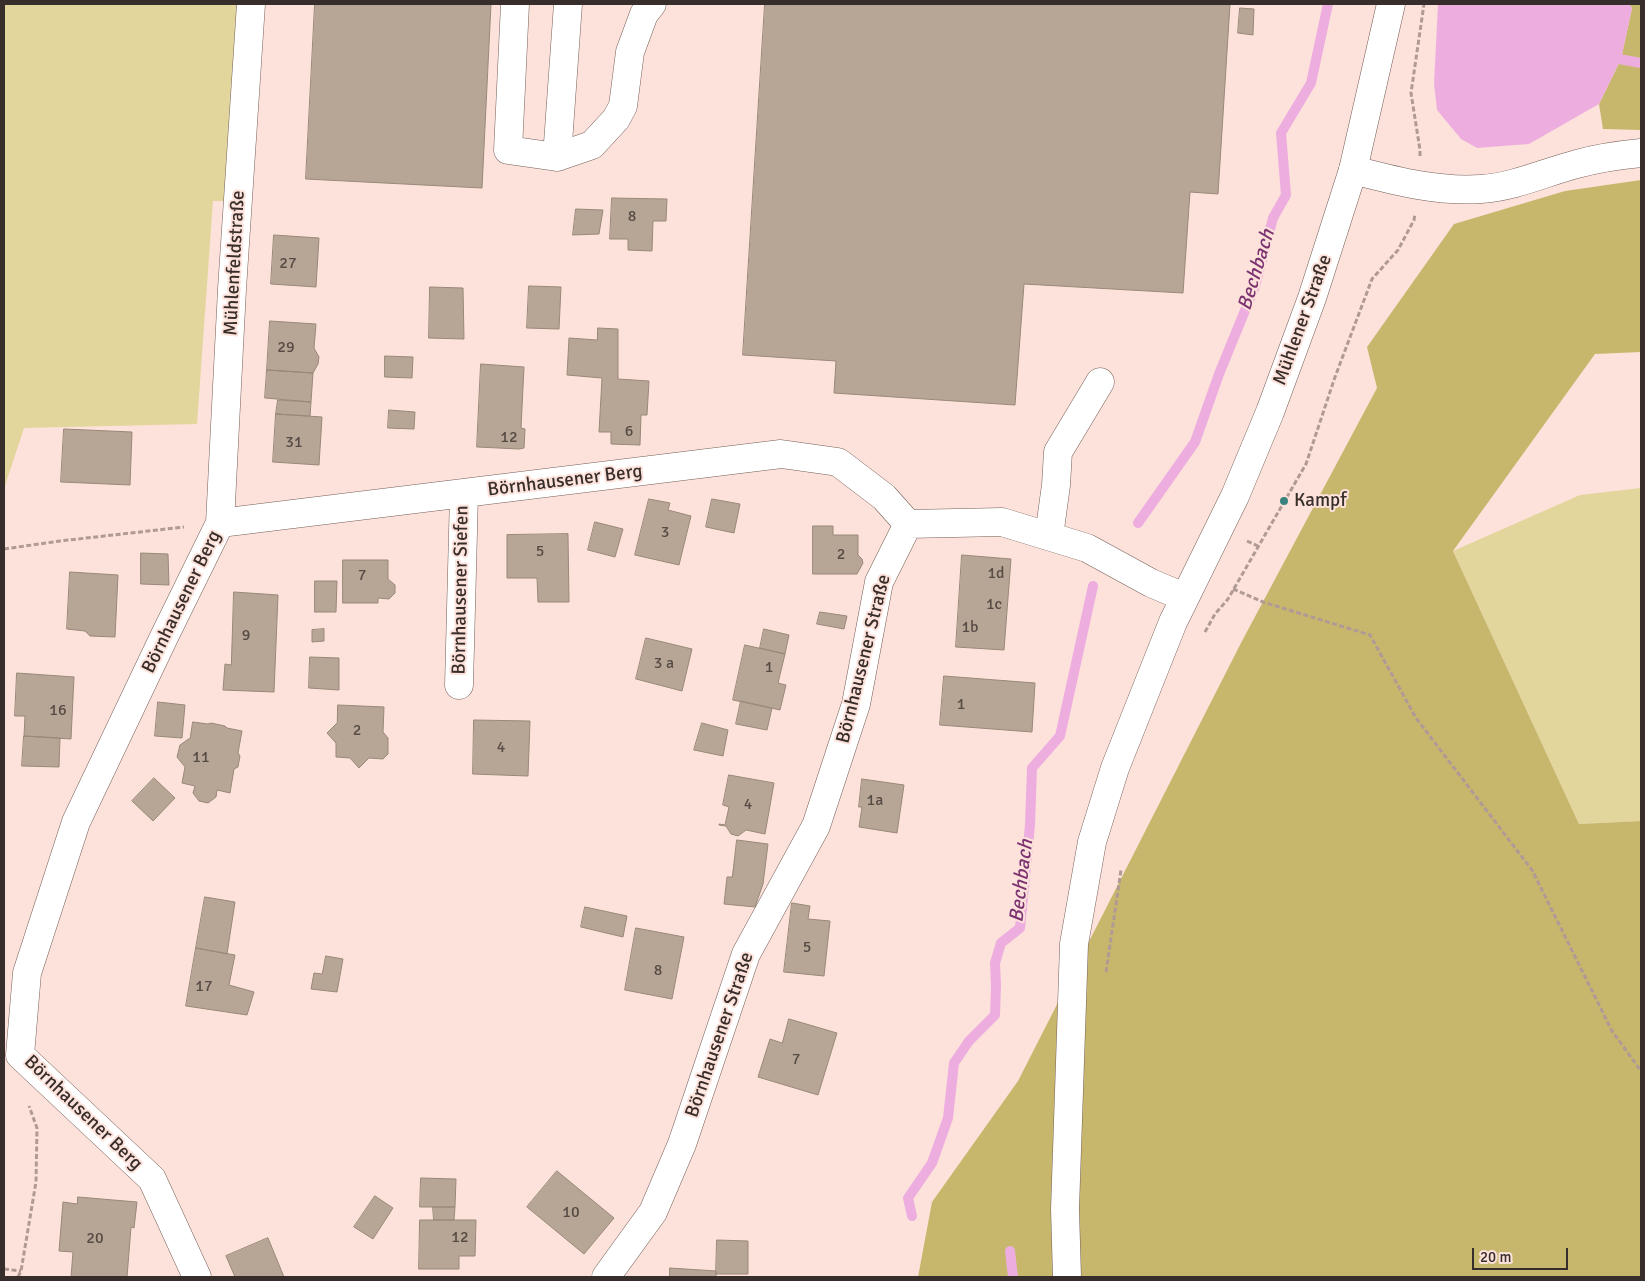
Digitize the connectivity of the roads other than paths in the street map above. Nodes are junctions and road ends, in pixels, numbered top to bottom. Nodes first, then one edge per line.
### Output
1 (251, 4) edge
2 (515, 4) edge
3 (568, 4) edge
4 (652, 4) edge
5 (1391, 4) edge
6 (1641, 153) edge
7 (557, 157) junction
8 (1353, 170) junction
9 (1100, 382) dead end
10 (464, 494) junction
11 (220, 523) junction
12 (908, 524) junction
13 (1049, 536) junction
14 (1184, 597) junction
15 (459, 685) dead end
16 (4, 1046) edge
17 (18, 1077) road end
18 (197, 1277) edge
19 (606, 1277) edge
20 (1067, 1277) edge

1 - 11 street, Mühlenfeldstraße
2 - 7 street
3 - 7 street
4 - 7 street
5 - 8 street, Mühlener Straße
6 - 8 street
8 - 14 street, Mühlener Straße
9 - 13 street
10 - 11 street, Börnhausener Berg
10 - 12 street, Börnhausener Berg
10 - 15 street, Börnhausener Siefen
11 - 18 street, Börnhausener Berg
12 - 13 street
12 - 19 street, Börnhausener Straße
13 - 14 street
14 - 20 street, Mühlener Straße
16 - 17 street

